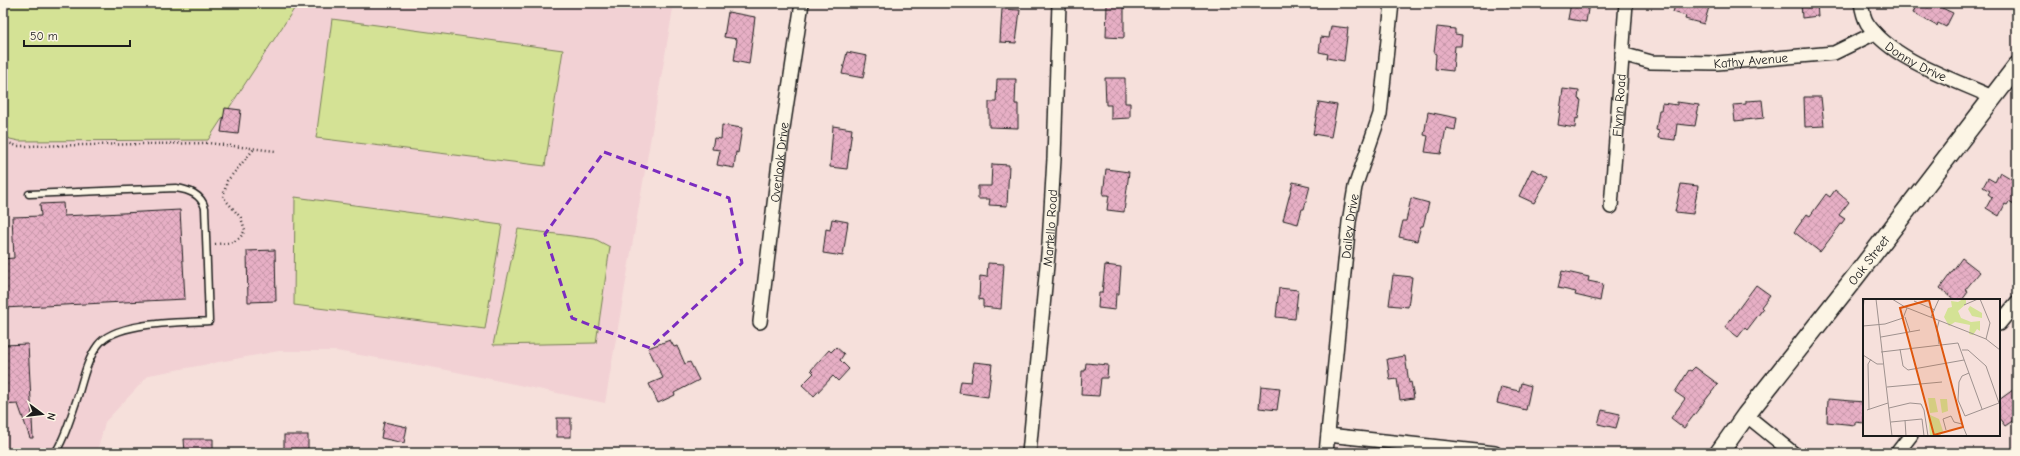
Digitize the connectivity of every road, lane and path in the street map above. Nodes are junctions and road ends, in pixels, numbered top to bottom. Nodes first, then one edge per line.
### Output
1 (802, 3) edge
2 (1059, 3) edge
3 (1392, 3) edge
4 (1626, 3) edge
5 (1861, 3) edge
6 (1875, 33) junction
7 (1622, 54) junction
8 (2017, 66) edge
9 (1992, 97) junction
10 (3, 141) edge
11 (254, 149) junction
12 (275, 151) dead end
13 (29, 194) dead end
14 (1611, 208) dead end
15 (206, 244) junction
16 (2017, 302) edge
17 (760, 322) dead end
18 (2000, 323) edge
19 (1746, 415) junction
20 (1328, 435) junction
21 (1909, 436) edge
22 (55, 453) edge
23 (1029, 453) edge
24 (1326, 453) edge
25 (1495, 453) edge
26 (1719, 453) edge
27 (1793, 453) edge
28 (1897, 453) edge

1 - 17 street, Overlook Drive
2 - 23 street, Martello Road
3 - 20 street, Dailey Drive
4 - 7 street, Flynn Road
5 - 6 street, Donny Drive
6 - 7 street, Kathy Avenue
6 - 9 street, Donny Drive
7 - 14 street, Flynn Road
8 - 9 main road, Oak Street
9 - 19 main road, Oak Street
10 - 11 path
11 - 12 path
11 - 15 path
13 - 15 lane
15 - 22 lane
16 - 18 street
19 - 26 main road, Oak Street
19 - 27 street
20 - 24 street, Dailey Drive
20 - 25 street
21 - 28 street

